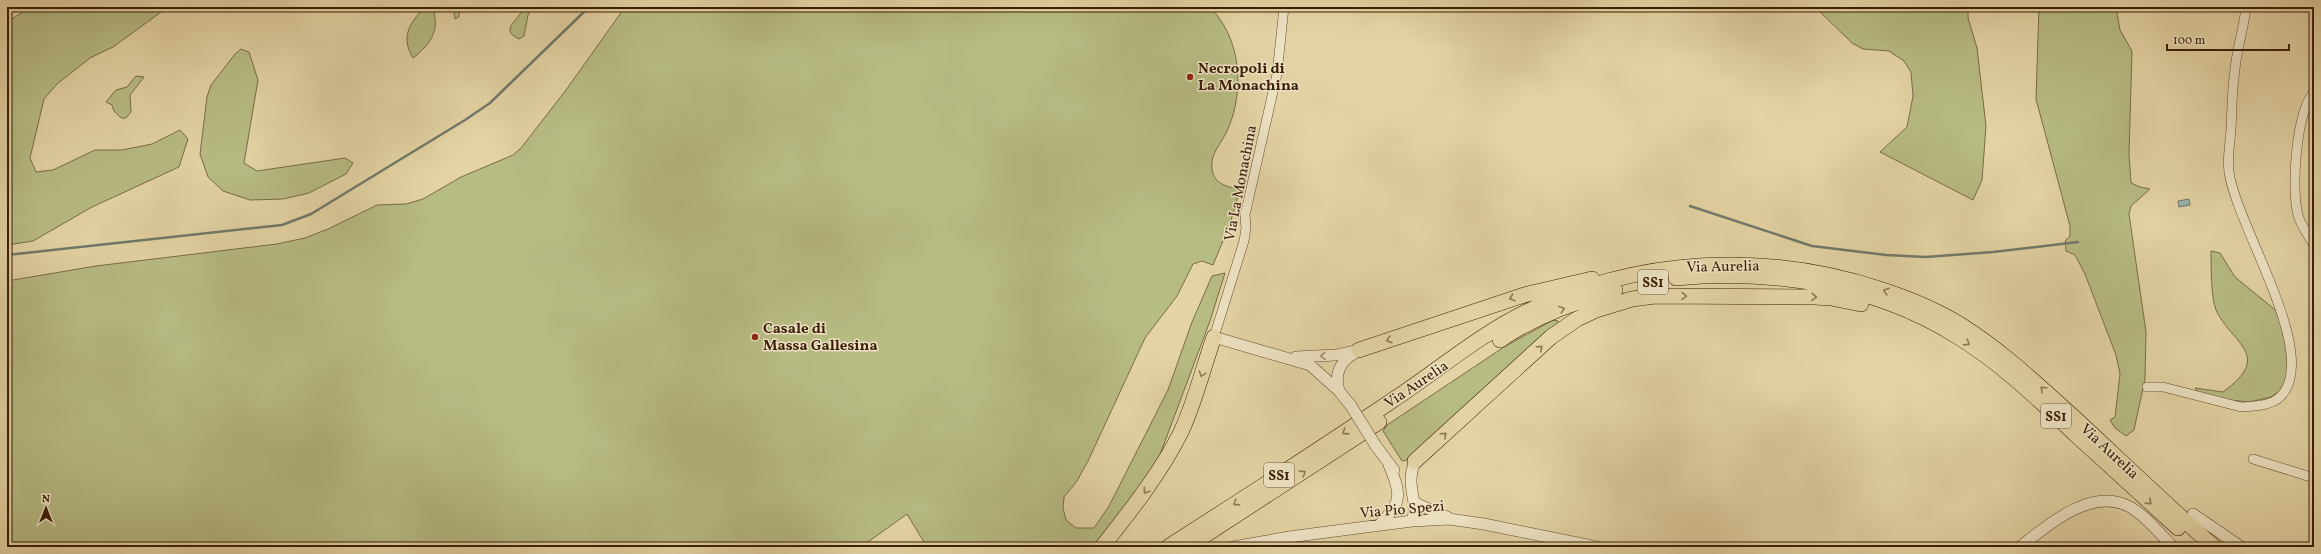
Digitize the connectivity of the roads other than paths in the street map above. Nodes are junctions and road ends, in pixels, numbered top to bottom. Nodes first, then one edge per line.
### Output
1 (1284, 7) edge
2 (2246, 7) edge
3 (2314, 92) edge
4 (2314, 245) edge
5 (1646, 272) junction
6 (1934, 323) junction
7 (1214, 337) junction
8 (1358, 350) junction
9 (1288, 357) junction
10 (2147, 387) dead end
11 (1339, 391) junction
12 (2112, 453) junction
13 (2254, 459) dead end
14 (1415, 461) junction
15 (1389, 465) junction
16 (2314, 478) edge
17 (1413, 498) junction
18 (1397, 504) junction
19 (2193, 514) joint
20 (1454, 520) junction
21 (1408, 522) junction
22 (1379, 525) junction
23 (1102, 547) edge
24 (1168, 547) edge
25 (1187, 547) edge
26 (1233, 547) edge
27 (1597, 547) edge
28 (2020, 547) edge
29 (2173, 547) edge
30 (2198, 547) edge
31 (2214, 547) edge
32 (2241, 547) edge

1 - 7 street, Via La Monachina
2 - 10 street
3 - 4 street
5 -> 8 highway
12 -> 5 highway, Via Aurelia / SS1
5 -> 24 highway, Via Aurelia / SS1
14 -> 6 highway
25 -> 6 highway, Via Aurelia / SS1
6 -> 30 highway, Via Aurelia / SS1
7 - 9 street
7 -> 23 highway
8 -> 9 street
8 - 11 street
9 - 11 street
11 - 15 street, bridge
12 - 19 highway
12 - 31 highway, Via Aurelia / SS1
13 - 16 street
14 - 15 street
14 - 17 street
15 - 17 street
15 - 18 street
17 - 20 street
17 - 21 street
18 - 21 street
18 - 22 street
19 - 32 street
20 - 21 street, Via Pio Spezi
20 - 27 street, Via Pio Spezi
21 - 22 street, Via Pio Spezi
22 - 26 street, Via Pio Spezi
28 - 29 street

